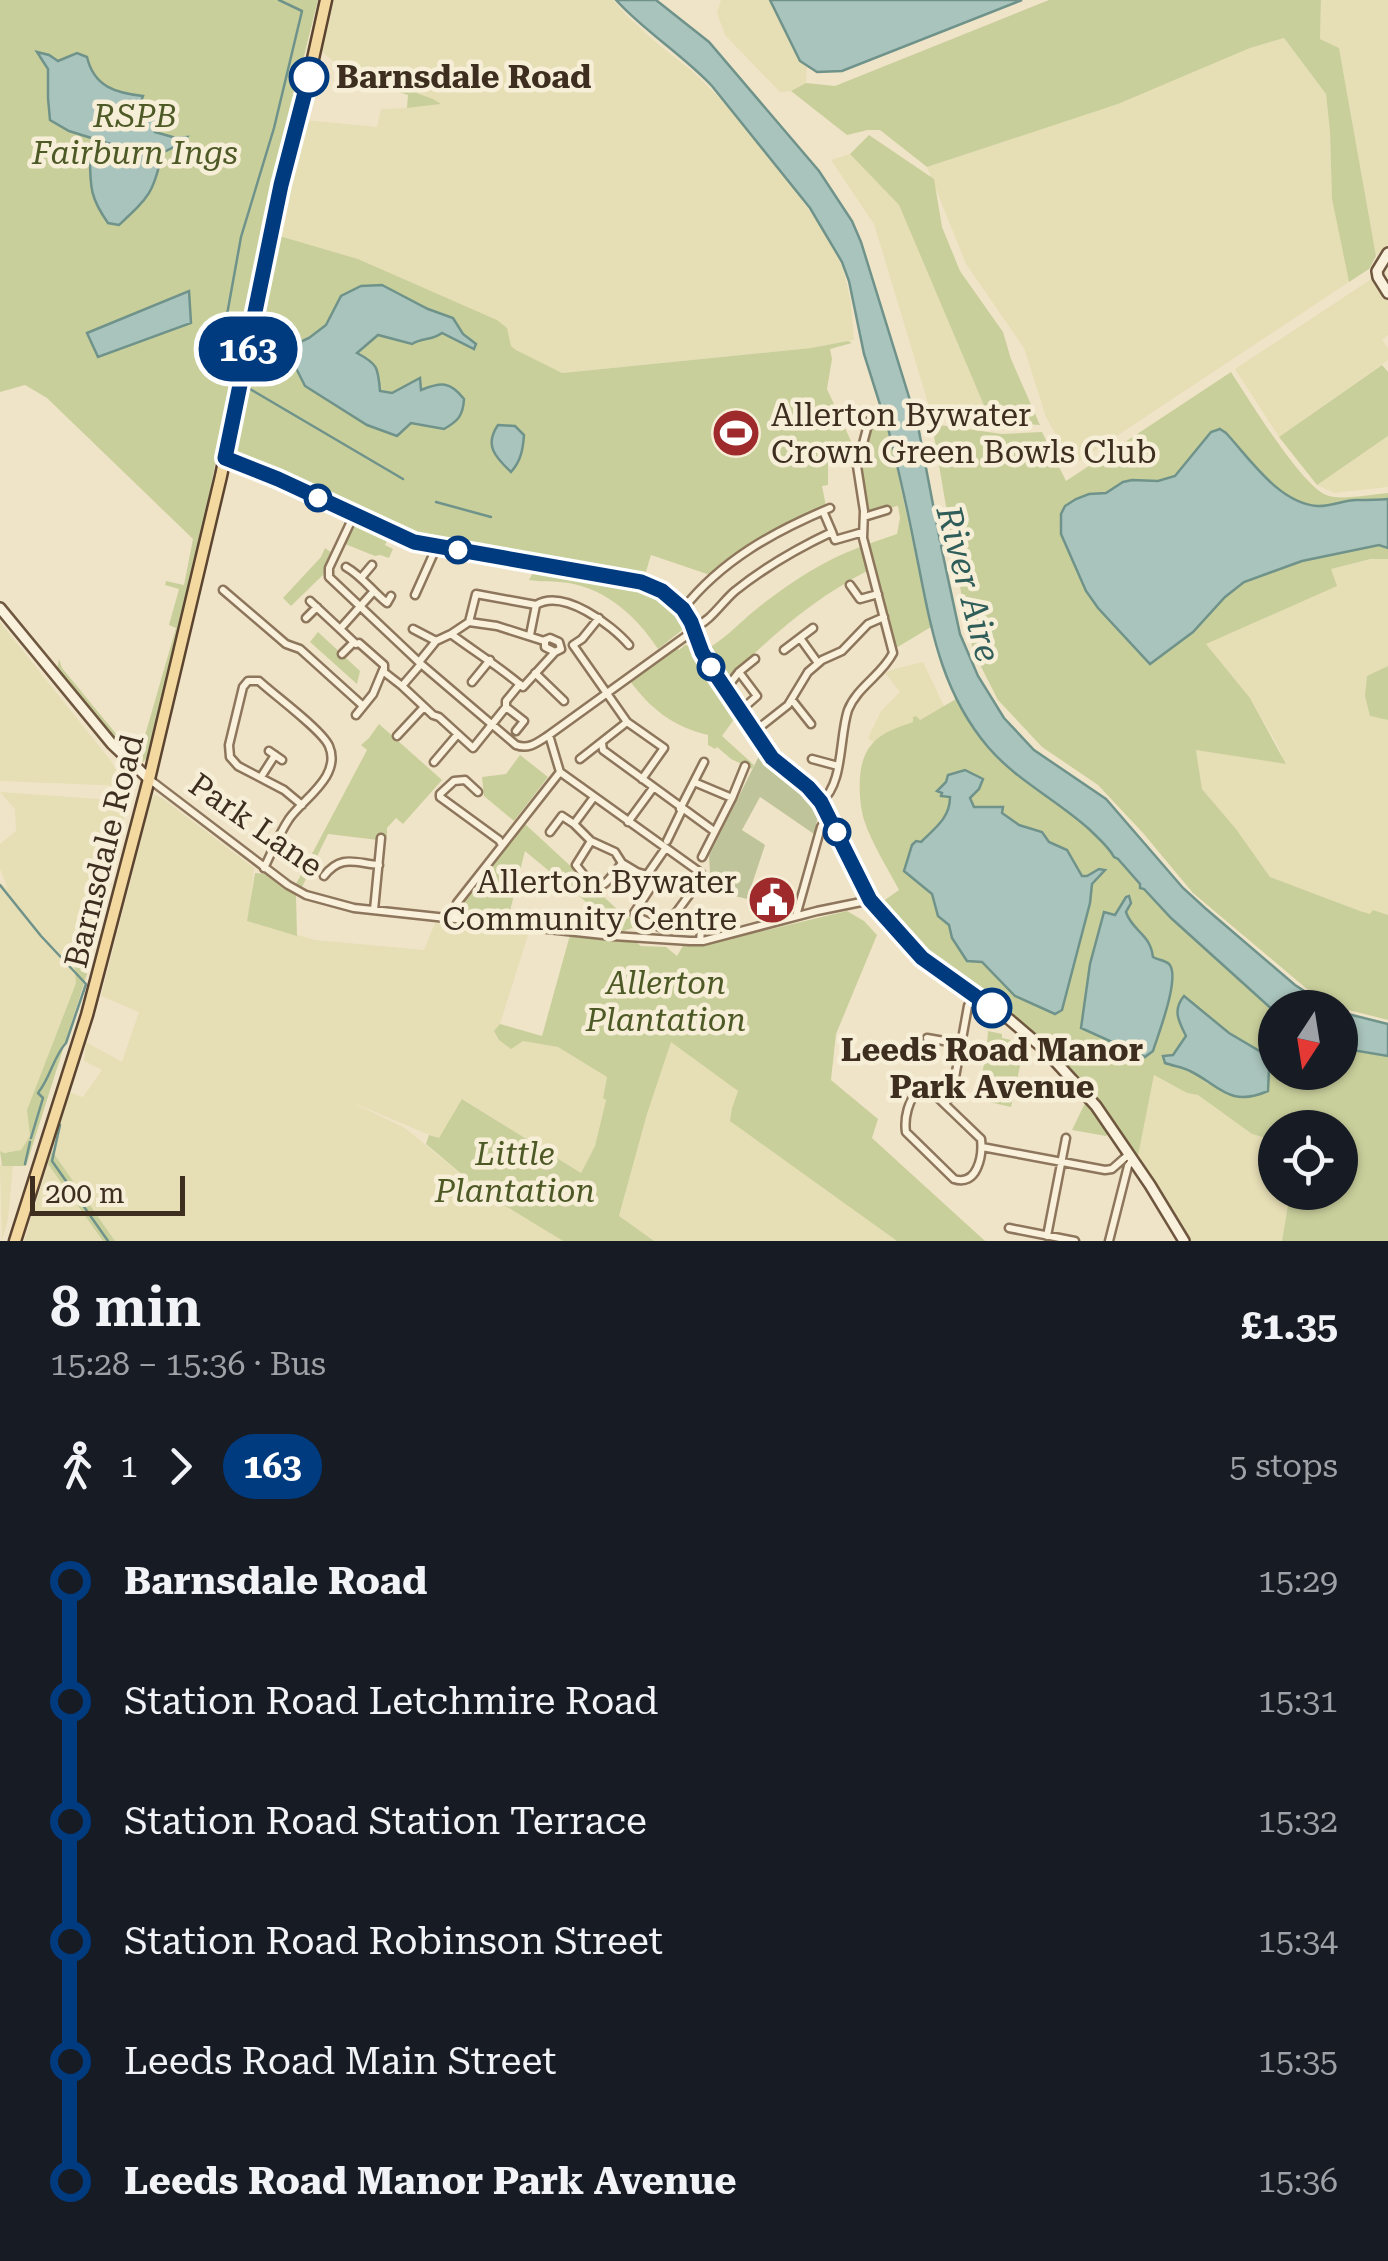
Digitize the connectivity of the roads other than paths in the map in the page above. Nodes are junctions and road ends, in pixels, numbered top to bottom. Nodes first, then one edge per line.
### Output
1 (326, 0) edge
2 (1388, 253) edge
3 (1388, 293) edge
4 (870, 421) dead end
5 (225, 458) junction
6 (887, 510) dead end
7 (354, 514) junction
8 (864, 517) junction
9 (832, 532) junction
10 (863, 532) junction
11 (437, 546) junction
12 (372, 565) dead end
13 (346, 567) dead end
14 (361, 578) junction
15 (850, 585) dead end
16 (223, 590) dead end
17 (373, 592) junction
18 (878, 594) junction
19 (415, 595) dead end
20 (391, 596) dead end
21 (536, 606) junction
22 (0, 608) edge
23 (360, 608) junction
24 (261, 609) dead end
25 (683, 609) junction
26 (254, 617) junction
27 (884, 617) junction
28 (306, 618) dead end
29 (599, 618) junction
30 (469, 622) junction
31 (413, 628) dead end
32 (813, 628) dead end
33 (340, 629) junction
34 (694, 629) junction
35 (452, 634) junction
36 (530, 635) junction
37 (300, 638) dead end
38 (800, 638) junction
39 (354, 642) junction
40 (436, 642) junction
41 (574, 645) junction
42 (629, 645) dead end
43 (293, 646) junction
44 (558, 649) junction
45 (784, 650) dead end
46 (342, 654) dead end
47 (755, 659) dead end
48 (490, 660) junction
49 (818, 662) junction
50 (420, 663) junction
51 (383, 670) junction
52 (739, 672) junction
53 (536, 673) junction
54 (472, 682) dead end
55 (522, 685) junction
56 (402, 686) junction
57 (725, 690) junction
58 (608, 693) junction
59 (792, 700) junction
60 (564, 701) dead end
61 (362, 705) junction
62 (424, 707) junction
63 (506, 707) junction
64 (740, 710) junction
65 (356, 716) dead end
66 (627, 722) junction
67 (492, 724) junction
68 (811, 724) dead end
69 (516, 730) dead end
70 (755, 731) junction
71 (457, 735) junction
72 (549, 735) junction
73 (397, 736) dead end
74 (602, 743) junction
75 (275, 756) dead end
76 (580, 760) dead end
77 (812, 760) dead end
78 (434, 762) dead end
79 (704, 762) dead end
80 (745, 766) dead end
81 (838, 766) junction
82 (560, 772) junction
83 (260, 777) junction
84 (149, 779) junction
85 (642, 779) junction
86 (694, 782) junction
87 (654, 788) junction
88 (478, 792) dead end
89 (594, 797) junction
90 (732, 798) junction
91 (821, 802) junction
92 (302, 806) junction
93 (681, 809) junction
94 (830, 816) junction
95 (628, 822) junction
96 (574, 824) junction
97 (714, 831) junction
98 (550, 832) dead end
99 (381, 838) dead end
100 (591, 840) junction
101 (502, 845) junction
102 (666, 845) junction
103 (622, 863) junction
104 (379, 865) junction
105 (264, 868) junction
106 (701, 868) junction
107 (647, 875) junction
108 (324, 876) dead end
109 (870, 900) junction
110 (374, 910) junction
111 (796, 916) junction
112 (705, 917) dead end
113 (455, 918) junction
114 (700, 941) junction
115 (974, 995) junction
116 (928, 1038) dead end
117 (960, 1044) junction
118 (945, 1104) junction
119 (1066, 1138) dead end
120 (982, 1147) junction
121 (1131, 1156) junction
122 (1062, 1162) junction
123 (1009, 1228) dead end
124 (1047, 1236) junction
125 (15, 1241) edge
126 (1075, 1241) edge
127 (1109, 1241) edge
128 (1184, 1241) edge

1 - 5 main road, Barnsdale Road
2 - 3 street
4 - 8 street
5 - 7 street
5 - 84 main road, Barnsdale Road
6 - 8 street
7 - 11 street
7 - 23 street
8 - 10 street
9 - 10 street
9 - 25 street
9 - 34 street
10 - 18 street
11 - 19 street
11 - 25 street
12 - 14 street
13 - 14 street
14 - 17 street
15 - 18 street
16 - 26 street
17 - 20 street
17 - 23 street
18 - 27 street
21 - 29 street
21 - 30 street
21 - 36 street
22 - 84 street
23 - 33 street
23 - 50 street
24 - 26 street
25 - 34 street
26 - 43 street
27 - 49 street
27 - 81 street
28 - 33 street
29 - 41 street
29 - 42 street
30 - 35 street
30 - 36 street
31 - 40 street
32 - 38 street
33 - 39 street
34 - 57 street
34 - 58 street
35 - 40 street
35 - 48 street
36 - 44 street
37 - 43 street
38 - 45 street
38 - 49 street
39 - 46 street
39 - 51 street
40 - 50 street
41 - 44 street
41 - 58 street
43 - 61 street
44 - 53 street
47 - 52 street
48 - 54 street
48 - 55 street
49 - 59 street
50 - 56 street
50 - 67 street
51 - 56 street
51 - 61 street
52 - 57 street
52 - 64 street
53 - 55 street
53 - 60 street
55 - 63 street
56 - 62 street
57 - 64 street
58 - 66 street
58 - 72 street
59 - 68 street
59 - 70 street
61 - 65 street
62 - 71 street
62 - 73 street
63 - 67 street
63 - 69 street
64 - 70 street
66 - 74 street
66 - 85 street
67 - 71 street
67 - 72 street
70 - 91 street
71 - 78 street
72 - 82 street
74 - 76 street
74 - 85 street
75 - 83 street, Park Lane
77 - 81 street
79 - 86 street
80 - 90 street
81 - 91 street
82 - 89 street
82 - 101 street
83 - 92 street
83 - 92 street
84 - 105 street, Park Lane
84 - 125 main road, Barnsdale Road
85 - 87 street
86 - 90 street
86 - 93 street
87 - 93 street
87 - 95 street
88 - 101 street
89 - 95 street
89 - 96 street
90 - 97 street
91 - 94 street
92 - 105 street
93 - 97 street
93 - 102 street
94 - 109 street
94 - 111 street
95 - 102 street
96 - 98 street
96 - 100 street
97 - 106 street
99 - 104 street
100 - 103 street
100 - 103 street
101 - 113 street
102 - 106 street
102 - 107 street
103 - 107 street
104 - 108 street
104 - 110 street
105 - 110 street, Park Lane
106 - 107 street
109 - 111 street, Park Lane
109 - 115 street
110 - 113 street, Park Lane
111 - 114 street, Park Lane
112 - 114 street
113 - 114 street, Park Lane
115 - 117 street
115 - 121 street
116 - 117 street
117 - 118 street
118 - 120 street
118 - 120 street
119 - 122 street
120 - 122 street
121 - 122 street
121 - 127 street
121 - 128 street
122 - 124 street
123 - 124 street
124 - 126 street

